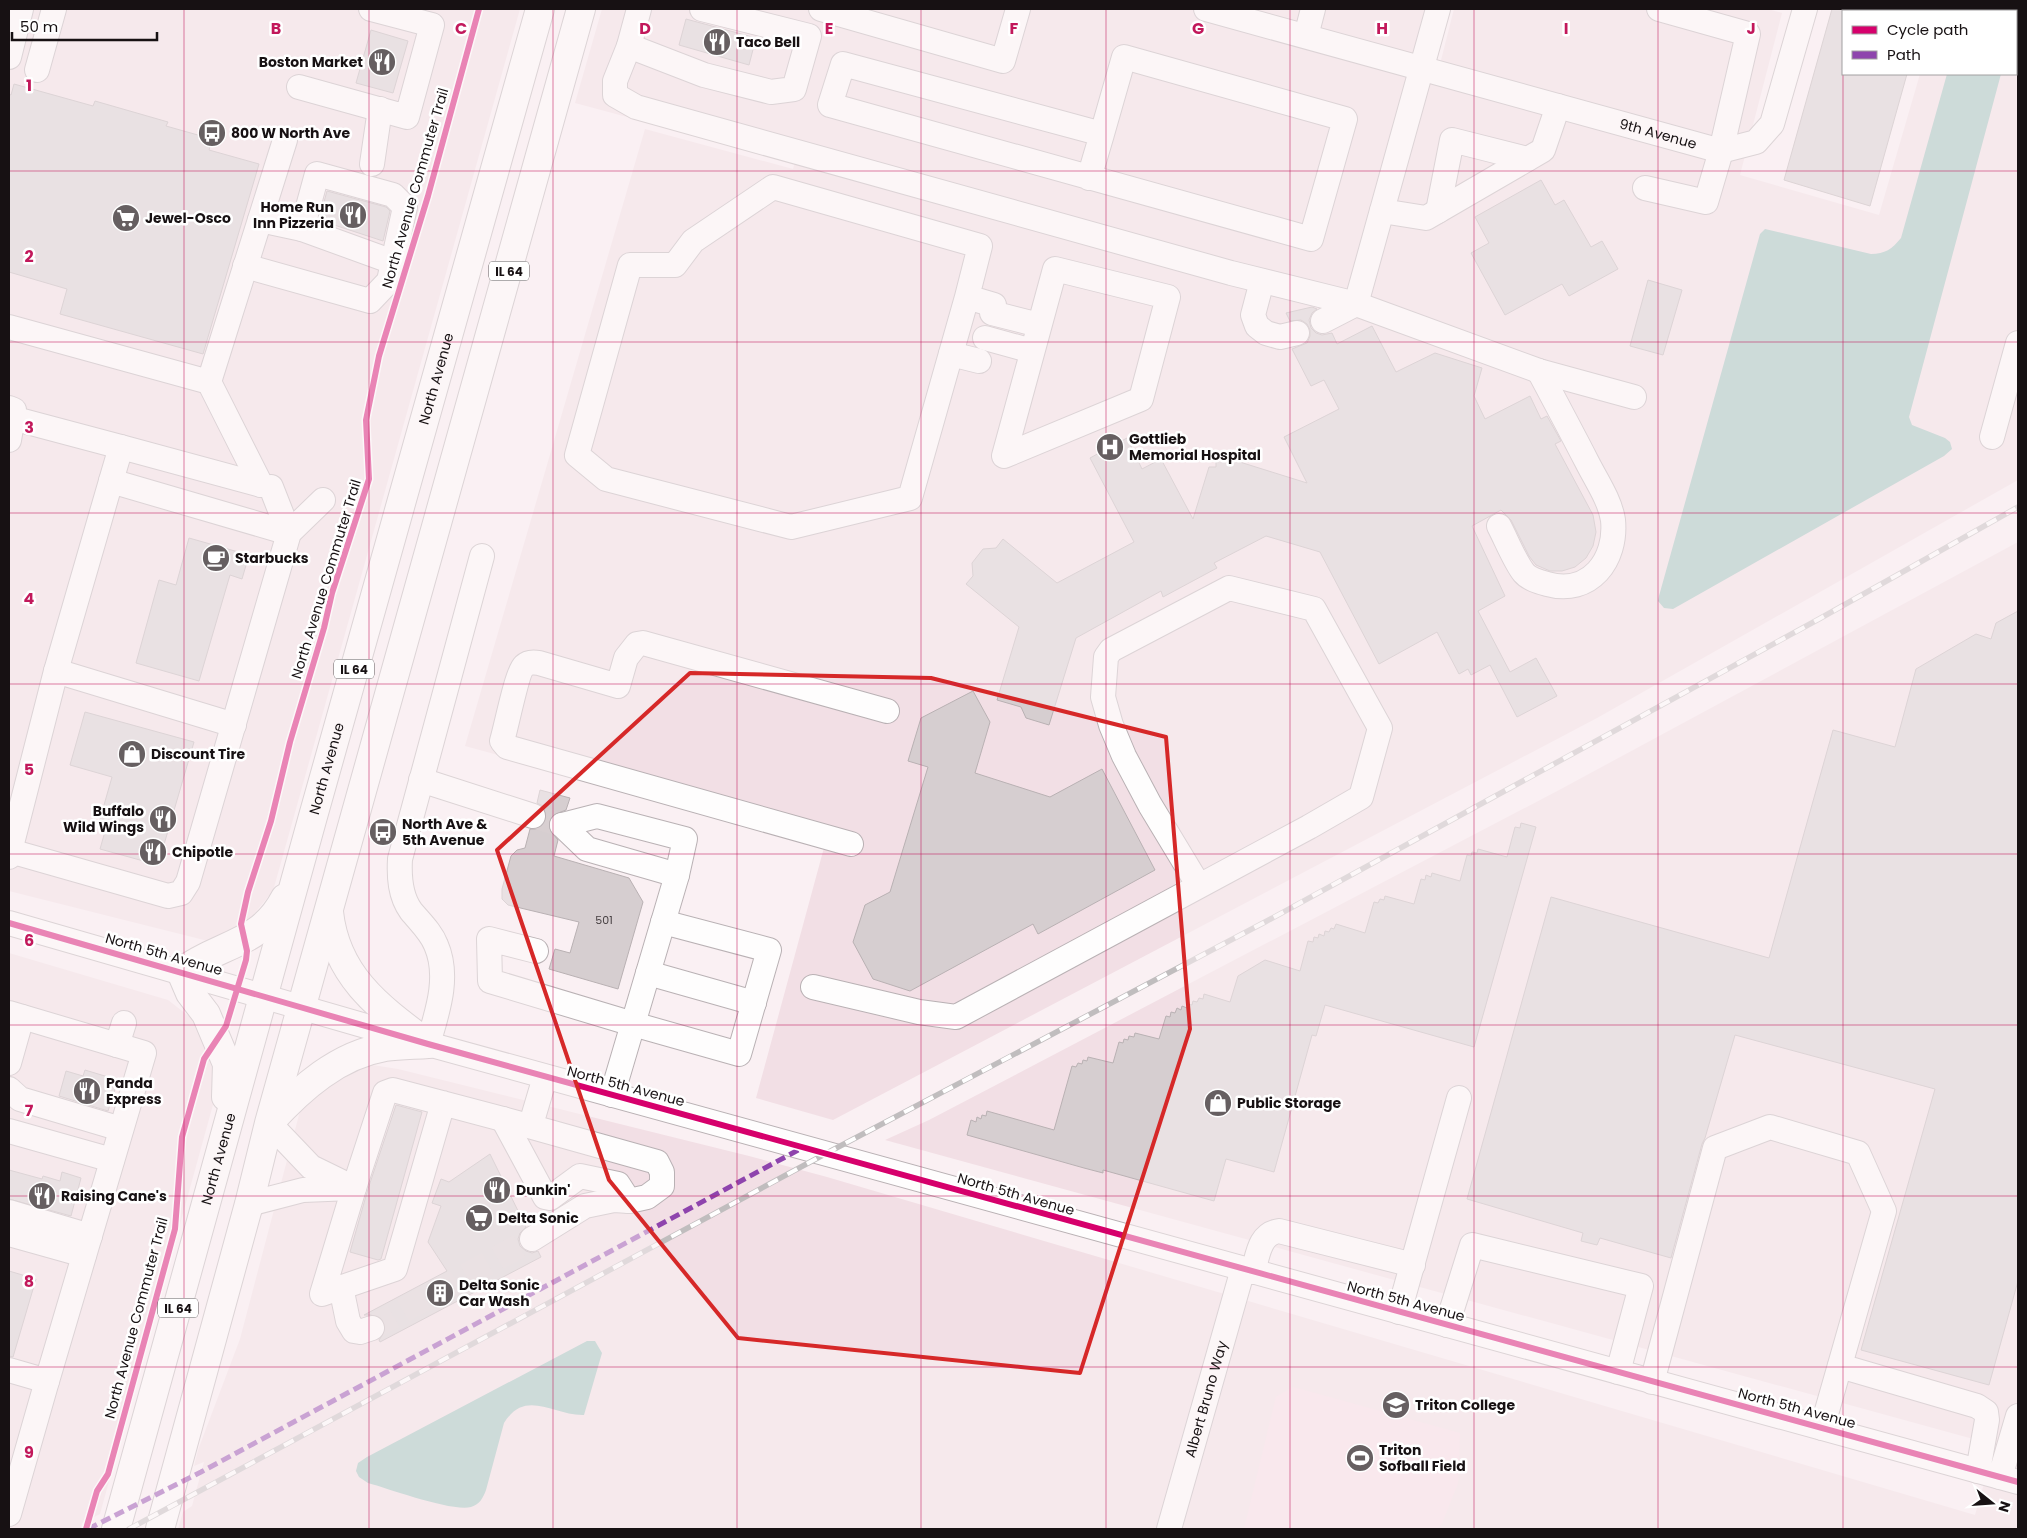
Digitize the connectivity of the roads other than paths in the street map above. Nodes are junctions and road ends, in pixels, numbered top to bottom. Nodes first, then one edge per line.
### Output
1 (21, 9) edge
2 (54, 9) edge
3 (370, 9) edge
4 (540, 9) edge
5 (581, 9) edge
6 (639, 9) edge
7 (702, 9) edge
8 (821, 9) edge
9 (1018, 9) edge
10 (1206, 9) edge
11 (1314, 9) edge
12 (1438, 9) edge
13 (1660, 9) edge
14 (1805, 9) edge
15 (846, 12) edge
16 (1306, 36) junction
17 (629, 46) junction
18 (9, 57) edge
19 (1422, 68) junction
20 (37, 70) dead end
21 (299, 87) dead end
22 (1558, 106) junction
23 (380, 109) junction
24 (1102, 134) junction
25 (285, 140) dead end
26 (1721, 151) junction
27 (1527, 159) junction
28 (372, 164) dead end
29 (1089, 178) junction
30 (1645, 188) dead end
31 (1382, 211) junction
32 (1438, 211) junction
33 (260, 220) junction
34 (302, 229) junction
35 (392, 262) junction
36 (245, 266) junction
37 (1262, 281) junction
38 (967, 297) junction
39 (1356, 304) junction
40 (1323, 321) dead end
41 (1039, 325) junction
42 (9, 327) edge
43 (1297, 333) dead end
44 (986, 338) dead end
45 (2018, 343) edge
46 (1032, 350) junction
47 (951, 354) junction
48 (979, 361) dead end
49 (1539, 371) junction
50 (209, 382) junction
51 (1634, 397) dead end
52 (10, 427) edge
53 (1992, 437) dead end
54 (121, 447) junction
55 (111, 481) junction
56 (271, 487) dead end
57 (323, 500) dead end
58 (1499, 526) dead end
59 (289, 534) junction
60 (482, 556) dead end
61 (56, 671) junction
62 (887, 711) dead end
63 (234, 725) junction
64 (421, 780) junction
65 (533, 816) tunnel mouth
66 (851, 844) dead end
67 (9, 854) edge
68 (677, 875) dead end
69 (296, 876) junction
70 (1199, 886) junction
71 (329, 908) junction
72 (663, 922) junction
73 (9, 923) edge
74 (536, 951) dead end
75 (181, 972) junction
76 (648, 973) junction
77 (813, 987) dead end
78 (263, 996) junction
79 (754, 1003) junction
80 (301, 1007) junction
81 (15, 1015) edge
82 (633, 1024) junction
83 (428, 1044) junction
84 (9, 1063) edge
85 (545, 1076) junction
86 (9, 1089) edge
87 (612, 1095) junction
88 (1459, 1098) dead end
89 (443, 1103) junction
90 (514, 1122) junction
91 (269, 1123) junction
92 (121, 1129) junction
93 (9, 1131) edge
94 (9, 1147) edge
95 (221, 1148) junction
96 (110, 1167) junction
97 (354, 1188) junction
98 (629, 1201) junction
99 (249, 1204) junction
100 (9, 1212) edge
101 (9, 1234) edge
102 (532, 1239) tunnel mouth
103 (87, 1245) junction
104 (1413, 1265) junction
105 (1248, 1271) junction
106 (341, 1288) junction
107 (1399, 1312) junction
108 (1447, 1325) junction
109 (372, 1328) tunnel mouth
110 (1840, 1366) junction
111 (9, 1370) edge
112 (1618, 1372) junction
113 (48, 1381) junction
114 (1652, 1382) junction
115 (2018, 1416) edge
116 (1822, 1428) junction
117 (1999, 1477) edge
118 (9, 1514) edge
119 (116, 1529) edge
120 (160, 1529) edge
121 (1169, 1529) edge

1 - 18 street
2 - 20 street
3 - 23 street
4 - 69 main road, North Avenue / IL 64
5 - 71 main road, IL 64
6 - 17 street
7 - 17 street
8 - 15 street
9 - 15 street
10 - 16 street, 9th Avenue
11 - 16 street
12 - 19 street
13 - 26 street
14 - 26 street, 9th Avenue
16 - 19 street, 9th Avenue
17 - 37 street
19 - 22 street, 9th Avenue
19 - 31 street
21 - 23 street
22 - 26 street, 9th Avenue
22 - 27 street
23 - 28 street
24 - 29 street
24 - 29 street
24 - 29 street
25 - 33 street
26 - 30 street
27 - 32 street
27 - 32 street
31 - 32 street
31 - 39 street
33 - 34 street
33 - 36 street
34 - 35 street
34 - 35 street
35 - 36 street
36 - 50 street
37 - 39 street
37 - 43 street
38 - 41 street
38 - 47 street
38 - 47 street
39 - 40 street
39 - 49 street
41 - 46 street
41 - 46 street
42 - 50 street
44 - 46 street
45 - 53 street
47 - 48 street
49 - 51 street
49 - 58 street
50 - 54 street
52 - 54 street
54 - 55 street
55 - 59 street
55 - 61 street
56 - 59 street
57 - 59 street
59 - 63 street
60 - 64 street
61 - 63 street
61 - 67 street
62 - 66 street
63 - 67 street
64 - 65 street
64 - 83 street
68 - 72 street
69 - 75 main road
69 - 78 main road, North Avenue / IL 64
70 - 70 street
70 - 77 street
71 - 80 main road, IL 64
71 - 83 main road
72 - 76 street
72 - 79 street
73 - 75 street, North 5th Avenue
74 - 82 street
75 - 78 street, North 5th Avenue
75 - 95 main road
76 - 79 street
76 - 82 street
78 - 80 street, North 5th Avenue
78 - 95 main road, North Avenue / IL 64
79 - 82 street
80 - 83 street, North 5th Avenue
80 - 91 main road, IL 64
81 - 84 street
81 - 92 street
82 - 87 street
83 - 85 street, North 5th Avenue
83 - 91 main road
85 - 87 street, North 5th Avenue
85 - 90 street
86 - 92 street
87 - 105 street, North 5th Avenue
88 - 104 street
89 - 90 street
89 - 97 street
89 - 106 street
90 - 98 street
90 - 98 street
91 - 97 street
91 - 99 main road, IL 64
92 - 96 street
93 - 96 street
94 - 96 street
95 - 119 main road, North Avenue / IL 64
96 - 103 street
97 - 99 street
97 - 106 street
98 - 102 street
99 - 120 main road, IL 64
100 - 103 street
101 - 103 street
103 - 113 street
104 - 105 street, Albert Bruno Way
104 - 107 street
105 - 107 street, North 5th Avenue
105 - 121 street, Albert Bruno Way
106 - 109 street
107 - 108 street, North 5th Avenue
108 - 112 street, North 5th Avenue
108 - 112 street
110 - 114 street
110 - 116 street
110 - 117 street
111 - 113 street
112 - 114 street, North 5th Avenue
113 - 118 street
114 - 116 street, North 5th Avenue
115 - 117 street
116 - 117 street, North 5th Avenue

